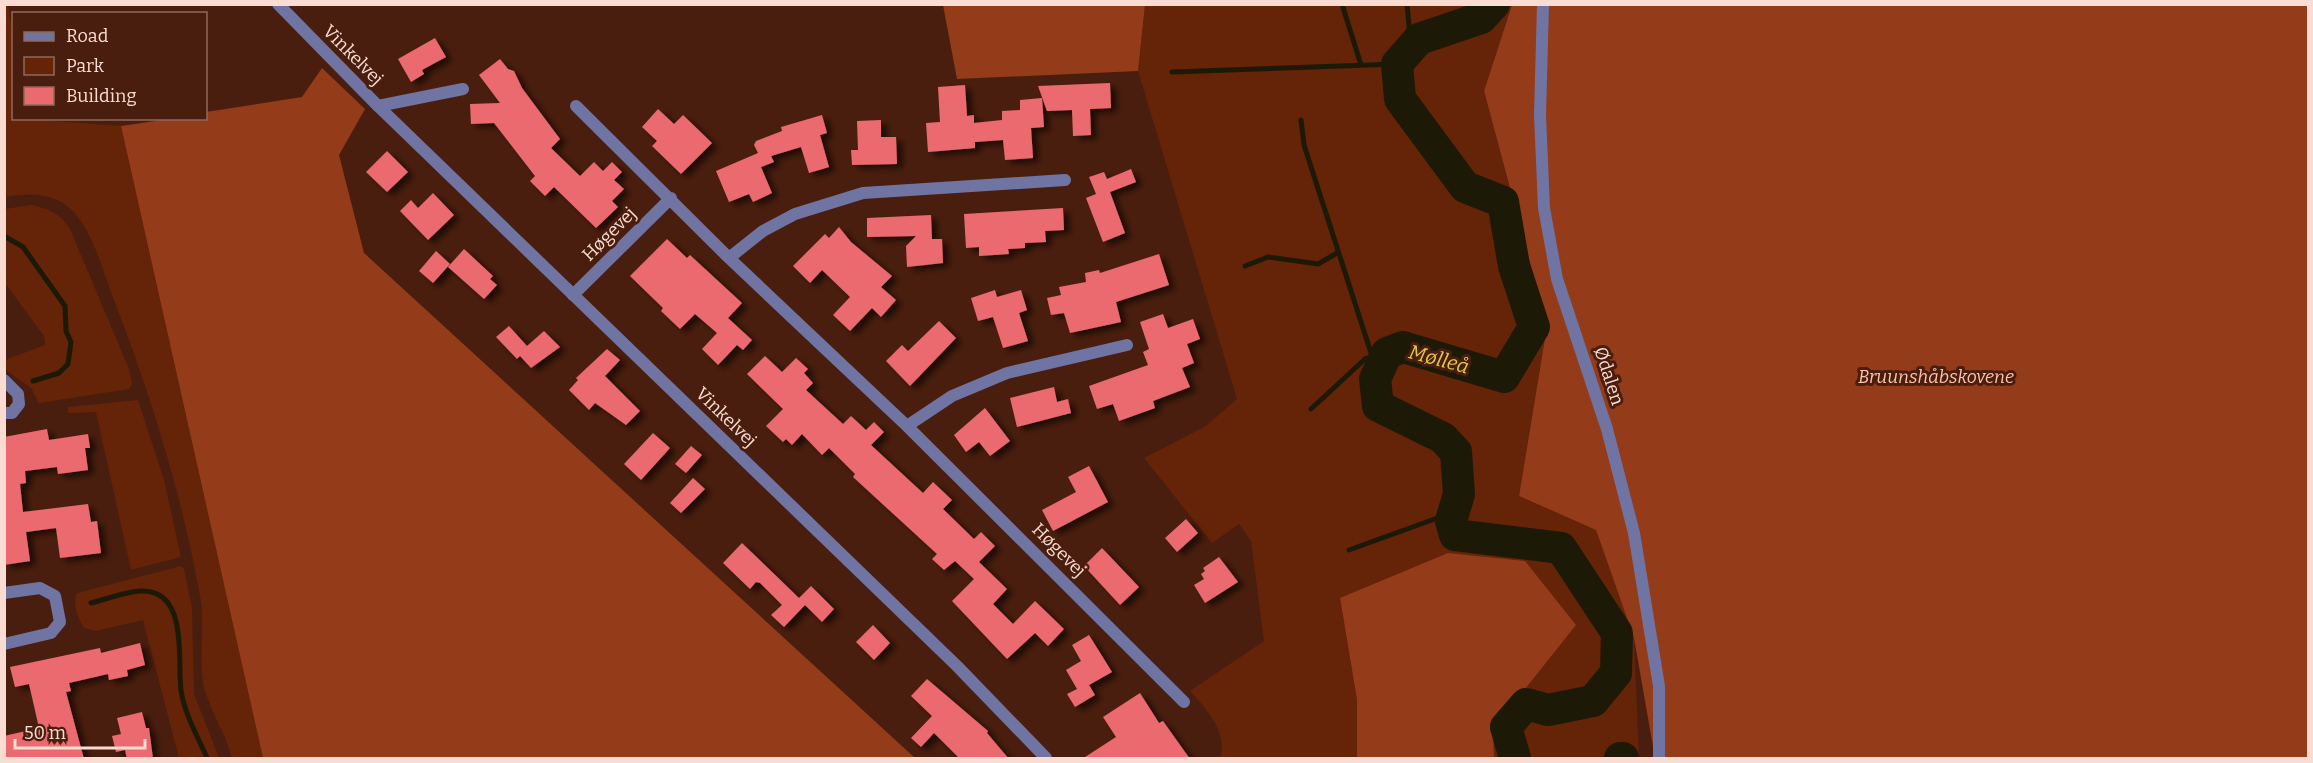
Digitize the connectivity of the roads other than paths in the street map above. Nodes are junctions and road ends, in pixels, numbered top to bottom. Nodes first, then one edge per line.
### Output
1 (278, 4) edge
2 (1543, 4) edge
3 (463, 89) dead end
4 (378, 105) junction
5 (576, 105) dead end
6 (1065, 180) dead end
7 (671, 198) junction
8 (729, 258) junction
9 (573, 295) junction
10 (1127, 345) dead end
11 (4, 380) edge
12 (4, 413) edge
13 (907, 426) junction
14 (4, 593) edge
15 (4, 644) edge
16 (1184, 702) dead end
17 (1046, 759) edge
18 (1659, 759) edge

1 - 4 street, Vinkelvej
2 - 18 street, Ødalen
3 - 4 street, Vinkelvej
4 - 9 street, Vinkelvej
5 - 7 street, Høgevej
6 - 8 street
7 - 8 street, Høgevej
7 - 9 street, Høgevej
8 - 13 street, Høgevej
9 - 17 street, Vinkelvej
10 - 13 street
11 - 12 street
13 - 16 street, Høgevej
14 - 15 street

